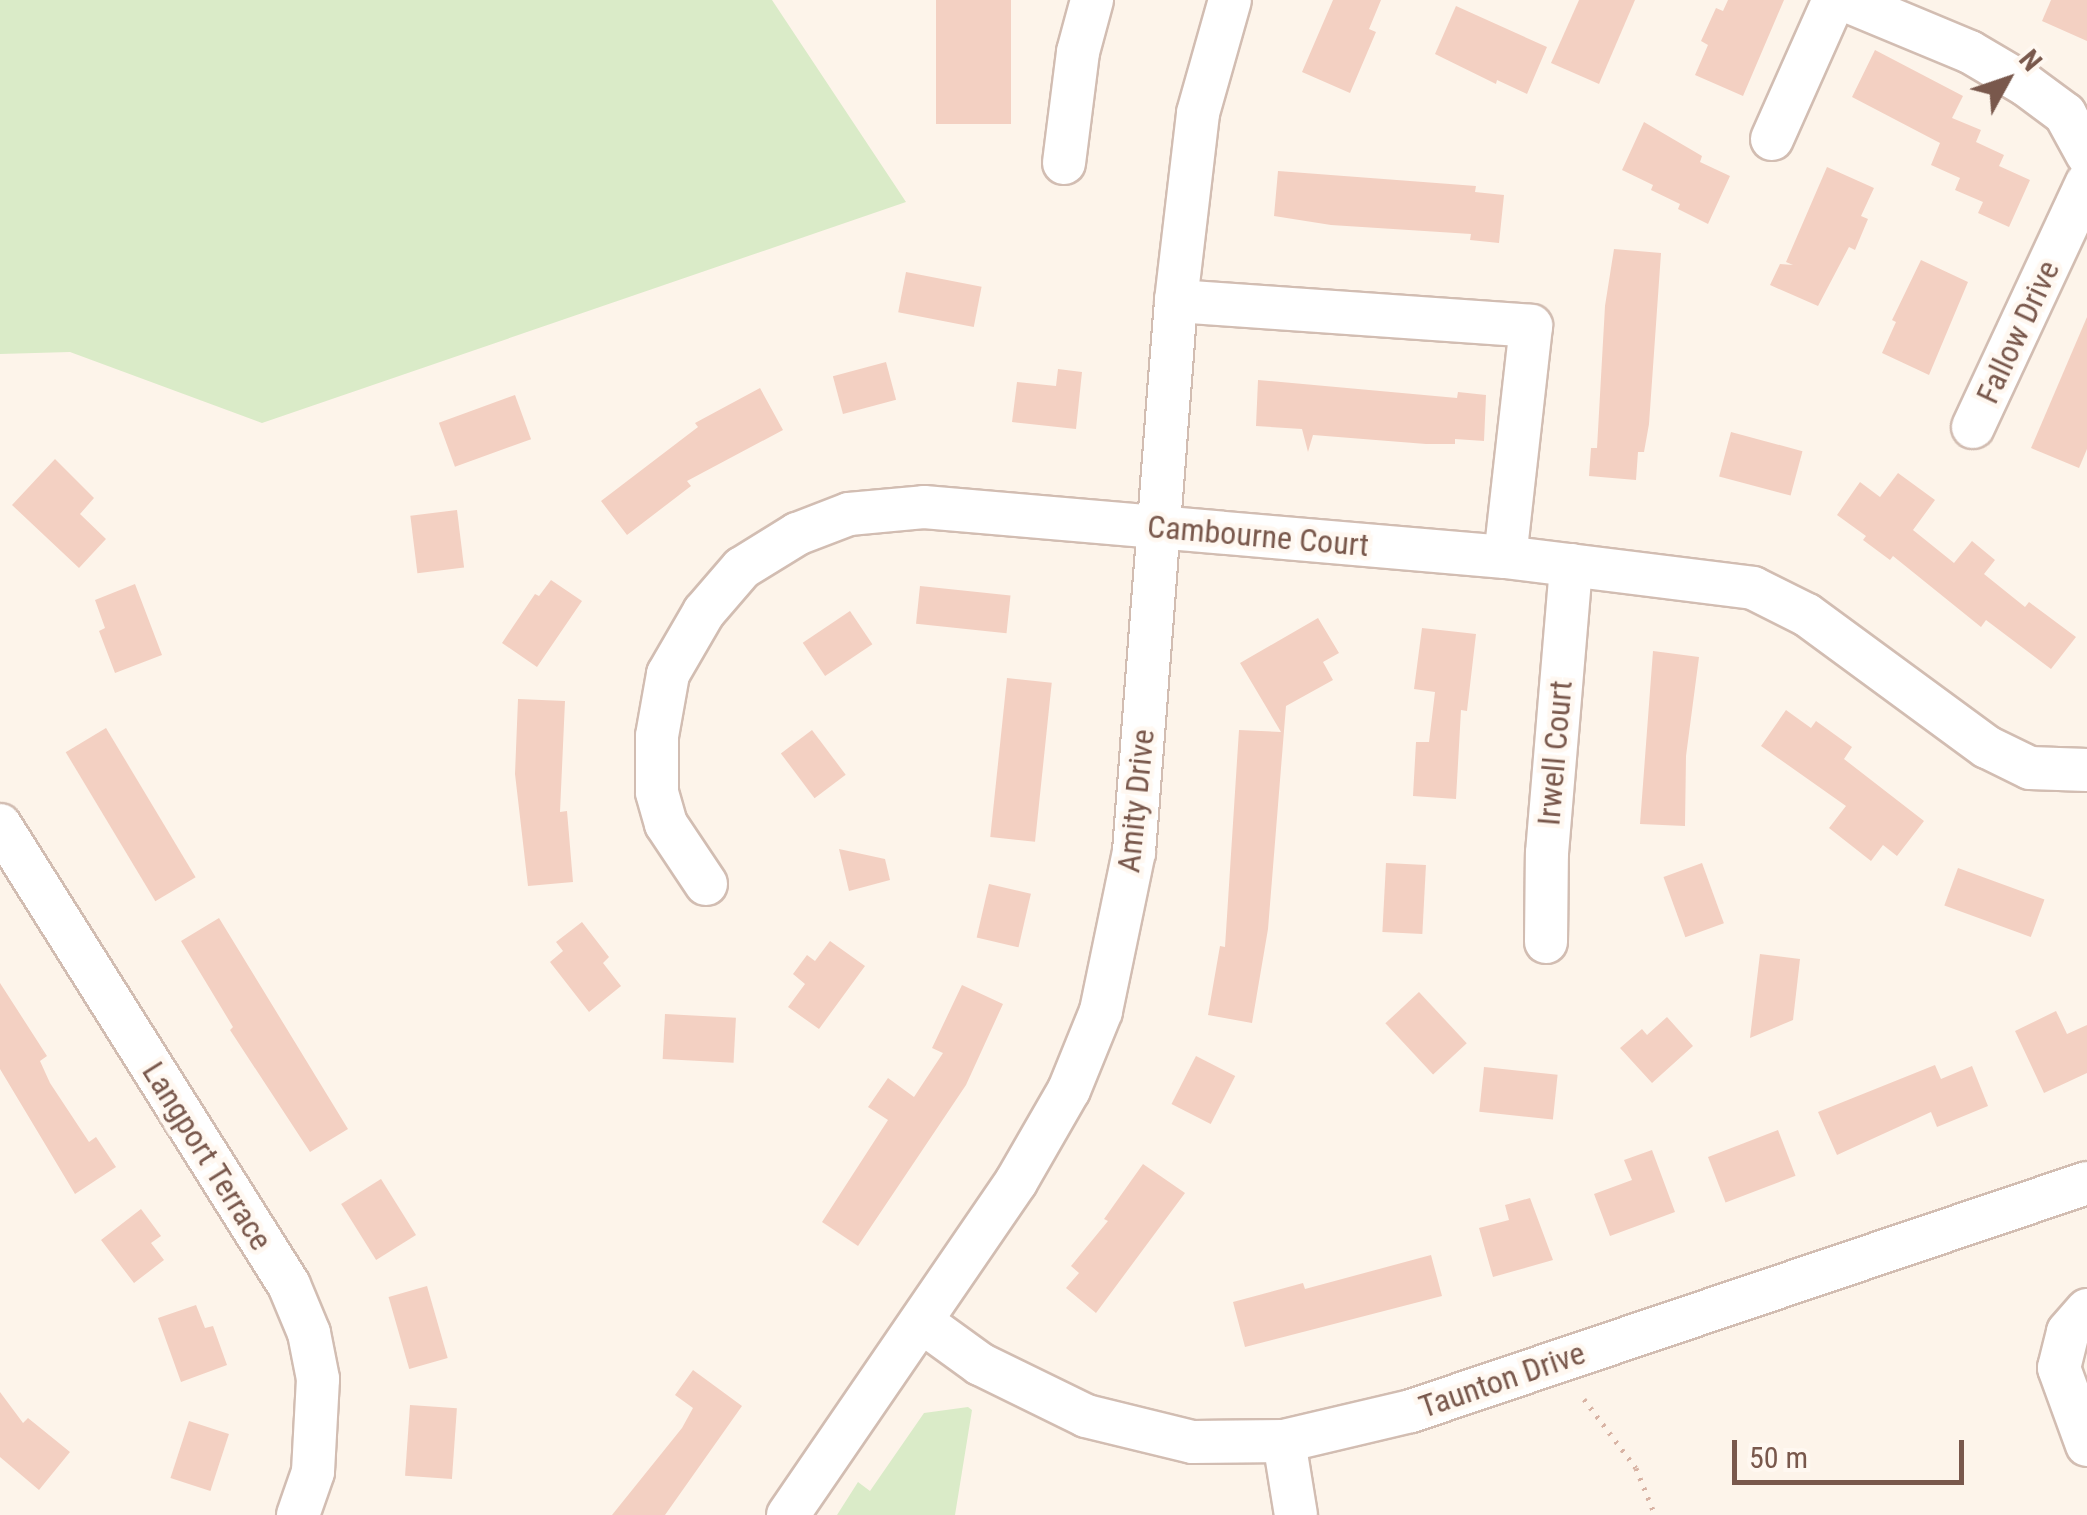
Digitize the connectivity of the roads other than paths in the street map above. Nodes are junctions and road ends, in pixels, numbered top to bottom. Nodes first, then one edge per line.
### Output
1 (1092, 0) edge
2 (1230, 0) edge
3 (1834, 0) edge
4 (1845, 0) edge
5 (1772, 139) dead end
6 (2087, 154) edge
7 (1064, 163) dead end
8 (2087, 183) edge
9 (1176, 300) junction
10 (1973, 427) dead end
11 (1161, 529) junction
12 (1505, 557) junction
13 (1571, 565) junction
14 (2087, 770) edge
15 (0, 825) edge
16 (706, 884) dead end
17 (1546, 942) dead end
18 (2087, 1182) edge
19 (2087, 1310) edge
20 (922, 1322) junction
21 (1284, 1442) junction
22 (2087, 1445) edge
23 (298, 1515) edge
24 (788, 1515) edge
25 (1296, 1515) edge

1 - 7 street
2 - 9 street, Amity Drive
3 - 5 street
4 - 6 street
8 - 10 street, Fallow Drive
9 - 11 street, Amity Drive
9 - 12 street
11 - 12 street, Cambourne Court
11 - 16 street, Cambourne Court
11 - 20 street, Amity Drive
12 - 13 street, Cambourne Court
13 - 14 street, Cambourne Court
13 - 17 street, Irwell Court
15 - 23 street, Langport Terrace
18 - 21 street, Taunton Drive
19 - 22 street
20 - 21 street, Taunton Drive
20 - 24 street, Amity Drive
21 - 25 street

